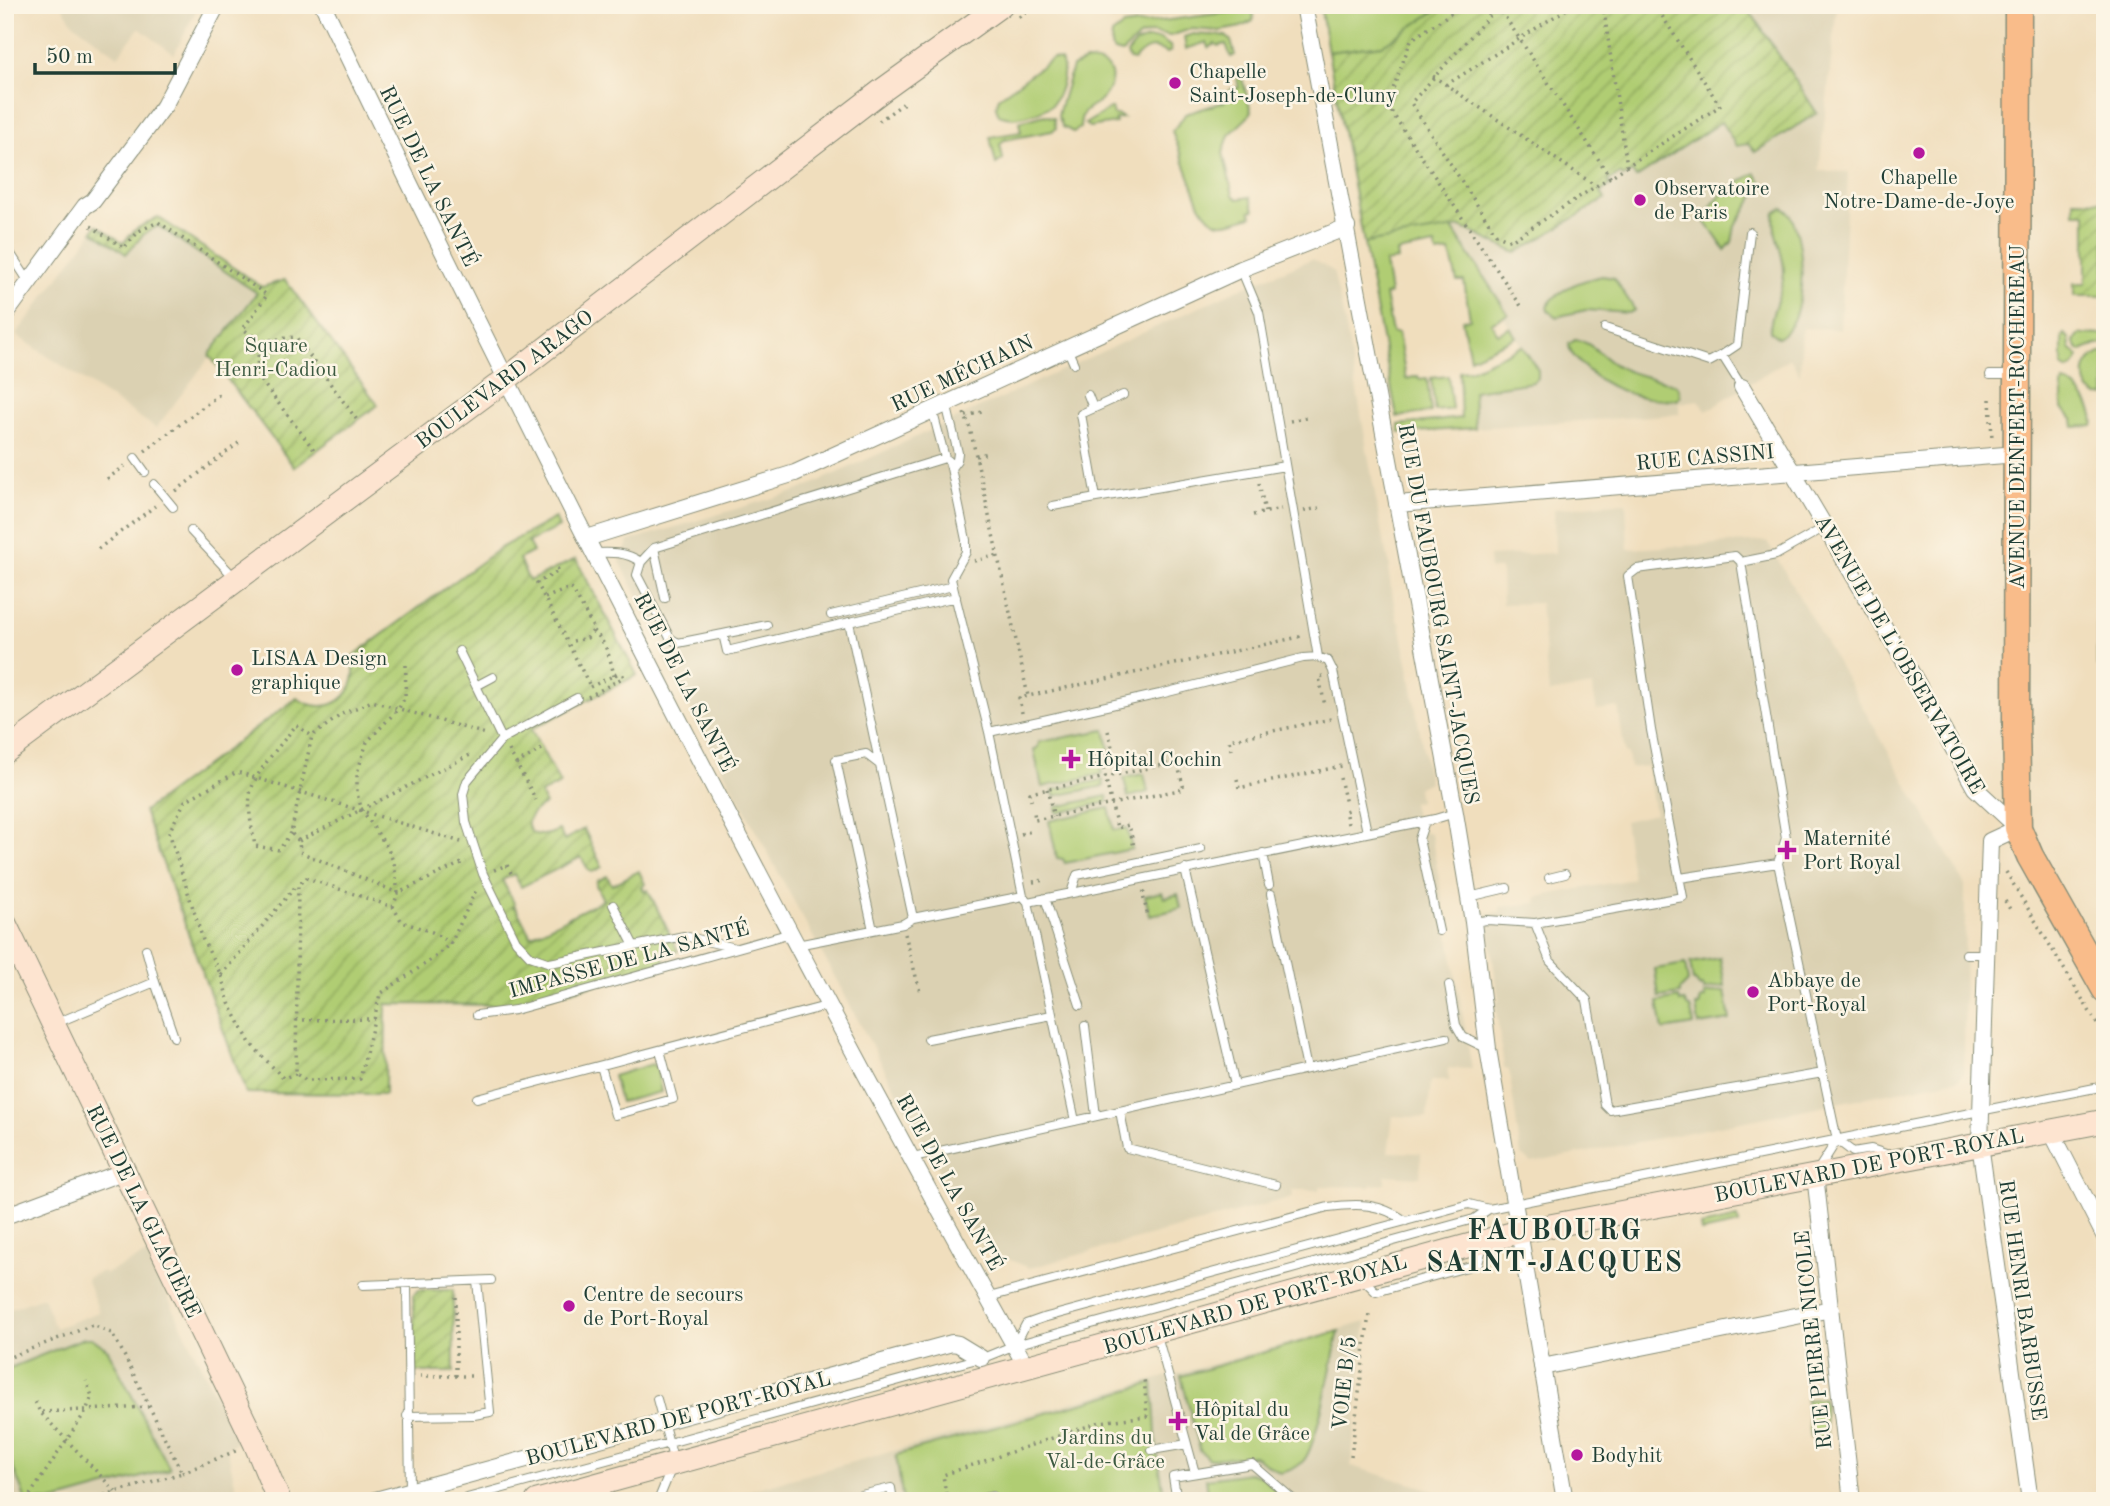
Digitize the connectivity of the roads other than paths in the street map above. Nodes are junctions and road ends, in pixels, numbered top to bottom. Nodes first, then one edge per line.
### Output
1 (217, 5) edge
2 (323, 5) edge
3 (1001, 5) edge
4 (1304, 5) edge
5 (2018, 5) edge
6 (1347, 227) junction
7 (1750, 232) dead end
8 (5, 245) edge
9 (1241, 270) junction
10 (29, 282) junction
11 (8, 305) edge
12 (1605, 328) dead end
13 (1067, 348) junction
14 (1722, 355) junction
15 (1074, 364) dead end
16 (1990, 375) dead end
17 (2017, 375) junction
18 (505, 380) junction
19 (1742, 387) joint
20 (1088, 395) dead end
21 (1123, 396) dead end
22 (939, 406) junction
23 (1094, 408) junction
24 (2017, 454) junction
25 (135, 458) road end
26 (945, 458) junction
27 (1285, 466) junction
28 (951, 468) junction
29 (1793, 471) junction
30 (145, 472) dead end
31 (154, 484) dead end
32 (1096, 498) junction
33 (1397, 504) junction
34 (1053, 506) dead end
35 (173, 507) dead end
36 (1825, 527) junction
37 (191, 531) dead end
38 (587, 538) junction
39 (654, 548) junction
40 (594, 553) junction
41 (641, 562) junction
42 (1741, 562) junction
43 (237, 579) junction
44 (953, 586) junction
45 (664, 597) dead end
46 (956, 597) junction
47 (831, 615) dead end
48 (849, 622) junction
49 (767, 625) dead end
50 (723, 635) junction
51 (459, 651) dead end
52 (1318, 657) junction
53 (493, 677) dead end
54 (476, 686) junction
55 (577, 698) road end
56 (989, 732) junction
57 (502, 739) junction
58 (5, 752) edge
59 (879, 764) junction
60 (1454, 813) junction
61 (1425, 821) junction
62 (2018, 828) junction
63 (1367, 832) junction
64 (1200, 849) dead end
65 (1263, 853) junction
66 (1779, 863) junction
67 (1185, 869) junction
68 (1565, 874) dead end
69 (1549, 878) dead end
70 (1680, 878) junction
71 (1507, 888) dead end
72 (1071, 893) junction
73 (1469, 897) junction
74 (1045, 898) junction
75 (1025, 899) junction
76 (613, 905) dead end
77 (912, 918) junction
78 (1473, 922) junction
79 (1535, 923) junction
80 (5, 924) edge
81 (873, 930) junction
82 (1439, 932) dead end
83 (794, 939) junction
84 (634, 946) junction
85 (736, 948) junction
86 (146, 949) dead end
87 (1966, 954) dead end
88 (1986, 954) junction
89 (155, 982) junction
90 (1450, 985) dead end
91 (2105, 988) edge
92 (830, 1005) junction
93 (1080, 1005) dead end
94 (477, 1015) dead end
95 (1052, 1015) junction
96 (54, 1024) junction
97 (1085, 1026) dead end
98 (174, 1037) dead end
99 (1446, 1038) dead end
100 (928, 1039) dead end
101 (1488, 1049) junction
102 (660, 1050) junction
103 (601, 1066) junction
104 (1307, 1069) junction
105 (1823, 1073) junction
106 (1235, 1085) junction
107 (2105, 1086) edge
108 (477, 1098) dead end
109 (1120, 1111) junction
110 (1981, 1112) junction
111 (1096, 1116) junction
112 (1075, 1121) junction
113 (2105, 1121) edge
114 (2051, 1131) junction
115 (1837, 1140) junction
116 (1980, 1143) junction
117 (913, 1157) junction
118 (1902, 1158) junction
119 (125, 1171) junction
120 (1815, 1175) junction
121 (1276, 1185) dead end
122 (1513, 1204) junction
123 (1489, 1209) junction
124 (5, 1216) edge
125 (1406, 1220) junction
126 (1518, 1232) junction
127 (2105, 1237) edge
128 (491, 1280) dead end
129 (477, 1281) junction
130 (407, 1284) junction
131 (363, 1285) dead end
132 (989, 1297) junction
133 (1831, 1309) junction
134 (1156, 1332) junction
135 (1015, 1345) junction
136 (981, 1358) junction
137 (1027, 1367) junction
138 (1542, 1367) junction
139 (657, 1399) dead end
140 (407, 1416) junction
141 (663, 1421) junction
142 (1187, 1444) junction
143 (1152, 1450) dead end
144 (672, 1452) junction
145 (1195, 1473) junction
146 (410, 1490) junction
147 (573, 1496) edge
148 (993, 1496) dead end
149 (279, 1501) edge
150 (372, 1501) edge
151 (456, 1501) edge
152 (537, 1501) edge
153 (658, 1501) edge
154 (836, 1501) edge
155 (893, 1501) edge
156 (967, 1501) edge
157 (1177, 1501) edge
158 (1295, 1501) edge
159 (1565, 1501) edge
160 (1852, 1501) edge
161 (2030, 1501) edge

1 - 10 street
2 - 18 street, RUE DE LA SANTÉ
3 - 18 main road, BOULEVARD ARAGO
4 - 6 street, RUE DU FAUBOURG SAINT-JACQUES
5 - 17 main road, AVENUE DENFERT-ROCHEREAU
6 - 9 street, RUE MÉCHAIN
6 - 33 street, RUE DU FAUBOURG SAINT-JACQUES
7 - 14 lane
8 - 10 lane
9 - 13 street, RUE MÉCHAIN
9 - 27 lane
10 - 11 street
12 - 14 lane
13 - 15 lane
13 - 22 street, RUE MÉCHAIN
14 - 19 lane
16 - 17 lane
17 - 24 main road, AVENUE DENFERT-ROCHEREAU
18 - 38 street, RUE DE LA SANTÉ
18 - 43 main road, BOULEVARD ARAGO
19 - 29 street, AVENUE DE L'OBSERVATOIRE
20 - 23 lane
21 - 23 lane
22 - 26 lane
22 - 28 lane
22 - 38 street, RUE MÉCHAIN
23 - 32 lane
24 - 29 street, RUE CASSINI
24 - 62 main road, AVENUE DENFERT-ROCHEREAU
25 - 30 lane
26 - 28 lane
26 - 39 lane
27 - 32 lane
27 - 52 lane
28 - 44 lane
29 - 33 street, RUE CASSINI
29 - 36 street, AVENUE DE L'OBSERVATOIRE
31 - 35 lane
32 - 34 lane
33 - 60 street, RUE DU FAUBOURG SAINT-JACQUES
36 - 42 lane
36 - 62 street, AVENUE DE L'OBSERVATOIRE
37 - 43 lane
38 - 40 street, RUE DE LA SANTÉ
39 - 41 lane
39 - 45 lane
40 - 41 lane
40 - 83 street, RUE DE LA SANTÉ
41 - 50 lane
42 - 66 lane
42 - 70 lane
43 - 58 main road, BOULEVARD ARAGO
44 - 46 lane
44 - 47 lane
46 - 48 lane
46 - 56 lane
48 - 50 lane
48 - 59 lane
49 - 50 lane
51 - 54 lane
52 - 56 lane
52 - 63 lane
53 - 54 lane
54 - 57 lane
55 - 57 lane
56 - 75 lane
57 - 84 lane
59 - 77 lane
59 - 81 lane
60 - 61 lane, IMPASSE DE LA SANTÉ
60 - 73 street, RUE DU FAUBOURG SAINT-JACQUES
61 - 63 lane, IMPASSE DE LA SANTÉ
61 - 82 lane
62 - 88 street, RUE HENRI BARBUSSE
62 - 91 main road, AVENUE DE L'OBSERVATOIRE
63 - 65 lane, IMPASSE DE LA SANTÉ
64 - 72 lane
65 - 67 lane, IMPASSE DE LA SANTÉ
65 - 104 lane
66 - 70 lane
66 - 105 lane
67 - 72 lane, IMPASSE DE LA SANTÉ
67 - 106 lane
68 - 69 lane
70 - 79 lane
71 - 73 lane
72 - 74 lane, IMPASSE DE LA SANTÉ
73 - 78 street, RUE DU FAUBOURG SAINT-JACQUES
74 - 75 lane, IMPASSE DE LA SANTÉ
74 - 93 lane
75 - 77 lane, IMPASSE DE LA SANTÉ
75 - 95 lane
76 - 84 lane
77 - 81 lane, IMPASSE DE LA SANTÉ
78 - 79 lane
78 - 101 street, RUE DU FAUBOURG SAINT-JACQUES
79 - 105 lane
80 - 96 main road, RUE DE LA GLACIÈRE
81 - 83 lane, IMPASSE DE LA SANTÉ
83 - 85 lane, IMPASSE DE LA SANTÉ
83 - 92 street, RUE DE LA SANTÉ
84 - 85 lane
85 - 94 lane, IMPASSE DE LA SANTÉ
86 - 89 lane
87 - 88 lane
88 - 110 street, RUE HENRI BARBUSSE
89 - 96 lane
89 - 98 lane
90 - 101 lane
92 - 102 lane
92 - 117 street, RUE DE LA SANTÉ
95 - 100 lane
95 - 112 lane
96 - 119 main road, RUE DE LA GLACIÈRE
97 - 111 lane
99 - 104 lane
101 - 122 street, RUE DU FAUBOURG SAINT-JACQUES
102 - 103 lane
102 - 103 lane
103 - 108 lane
104 - 106 lane
105 - 115 lane
106 - 109 lane
107 - 110 lane, BOULEVARD DE PORT-ROYAL
109 - 111 lane
109 - 121 lane
110 - 115 lane, BOULEVARD DE PORT-ROYAL
110 - 116 street, RUE HENRI BARBUSSE
111 - 112 lane
112 - 117 lane
113 - 114 main road, BOULEVARD DE PORT-ROYAL
114 - 116 main road, BOULEVARD DE PORT-ROYAL
114 - 127 street
115 - 118 lane
115 - 120 lane
115 - 122 lane, BOULEVARD DE PORT-ROYAL
116 - 118 main road, BOULEVARD DE PORT-ROYAL
116 - 161 street, RUE HENRI BARBUSSE
117 - 132 street, RUE DE LA SANTÉ
118 - 120 main road, BOULEVARD DE PORT-ROYAL
119 - 124 street
119 - 149 main road, RUE DE LA GLACIÈRE
120 - 126 main road, BOULEVARD DE PORT-ROYAL
120 - 133 street, RUE PIERRE NICOLE
122 - 123 lane, BOULEVARD DE PORT-ROYAL
122 - 126 street, RUE DU FAUBOURG SAINT-JACQUES
123 - 125 lane, BOULEVARD DE PORT-ROYAL
123 - 135 lane, BOULEVARD DE PORT-ROYAL
125 - 132 lane, BOULEVARD DE PORT-ROYAL
125 - 135 lane, BOULEVARD DE PORT-ROYAL
126 - 134 main road, BOULEVARD DE PORT-ROYAL
126 - 138 street, RUE DU FAUBOURG SAINT-JACQUES
128 - 129 lane
129 - 130 lane
129 - 140 lane
130 - 131 lane
130 - 140 lane
132 - 135 street, RUE DE LA SANTÉ
133 - 138 street
133 - 160 street, RUE PIERRE NICOLE
134 - 137 main road, BOULEVARD DE PORT-ROYAL
134 - 142 lane
135 - 136 lane, BOULEVARD DE PORT-ROYAL
135 - 137 street, RUE DE LA SANTÉ
136 - 141 street, BOULEVARD DE PORT-ROYAL
136 - 144 lane, BOULEVARD DE PORT-ROYAL
137 - 144 main road, BOULEVARD DE PORT-ROYAL
138 - 159 street, RUE DU FAUBOURG SAINT-JACQUES
139 - 141 lane
140 - 146 lane
141 - 144 lane
141 - 146 street, BOULEVARD DE PORT-ROYAL
142 - 143 lane
142 - 145 lane
144 - 147 main road, BOULEVARD DE PORT-ROYAL
144 - 151 lane, BOULEVARD DE PORT-ROYAL
144 - 153 lane
145 - 157 lane
145 - 158 lane
146 - 150 street, BOULEVARD DE PORT-ROYAL
147 - 152 main road, BOULEVARD DE PORT-ROYAL
148 - 156 lane
154 - 155 lane

